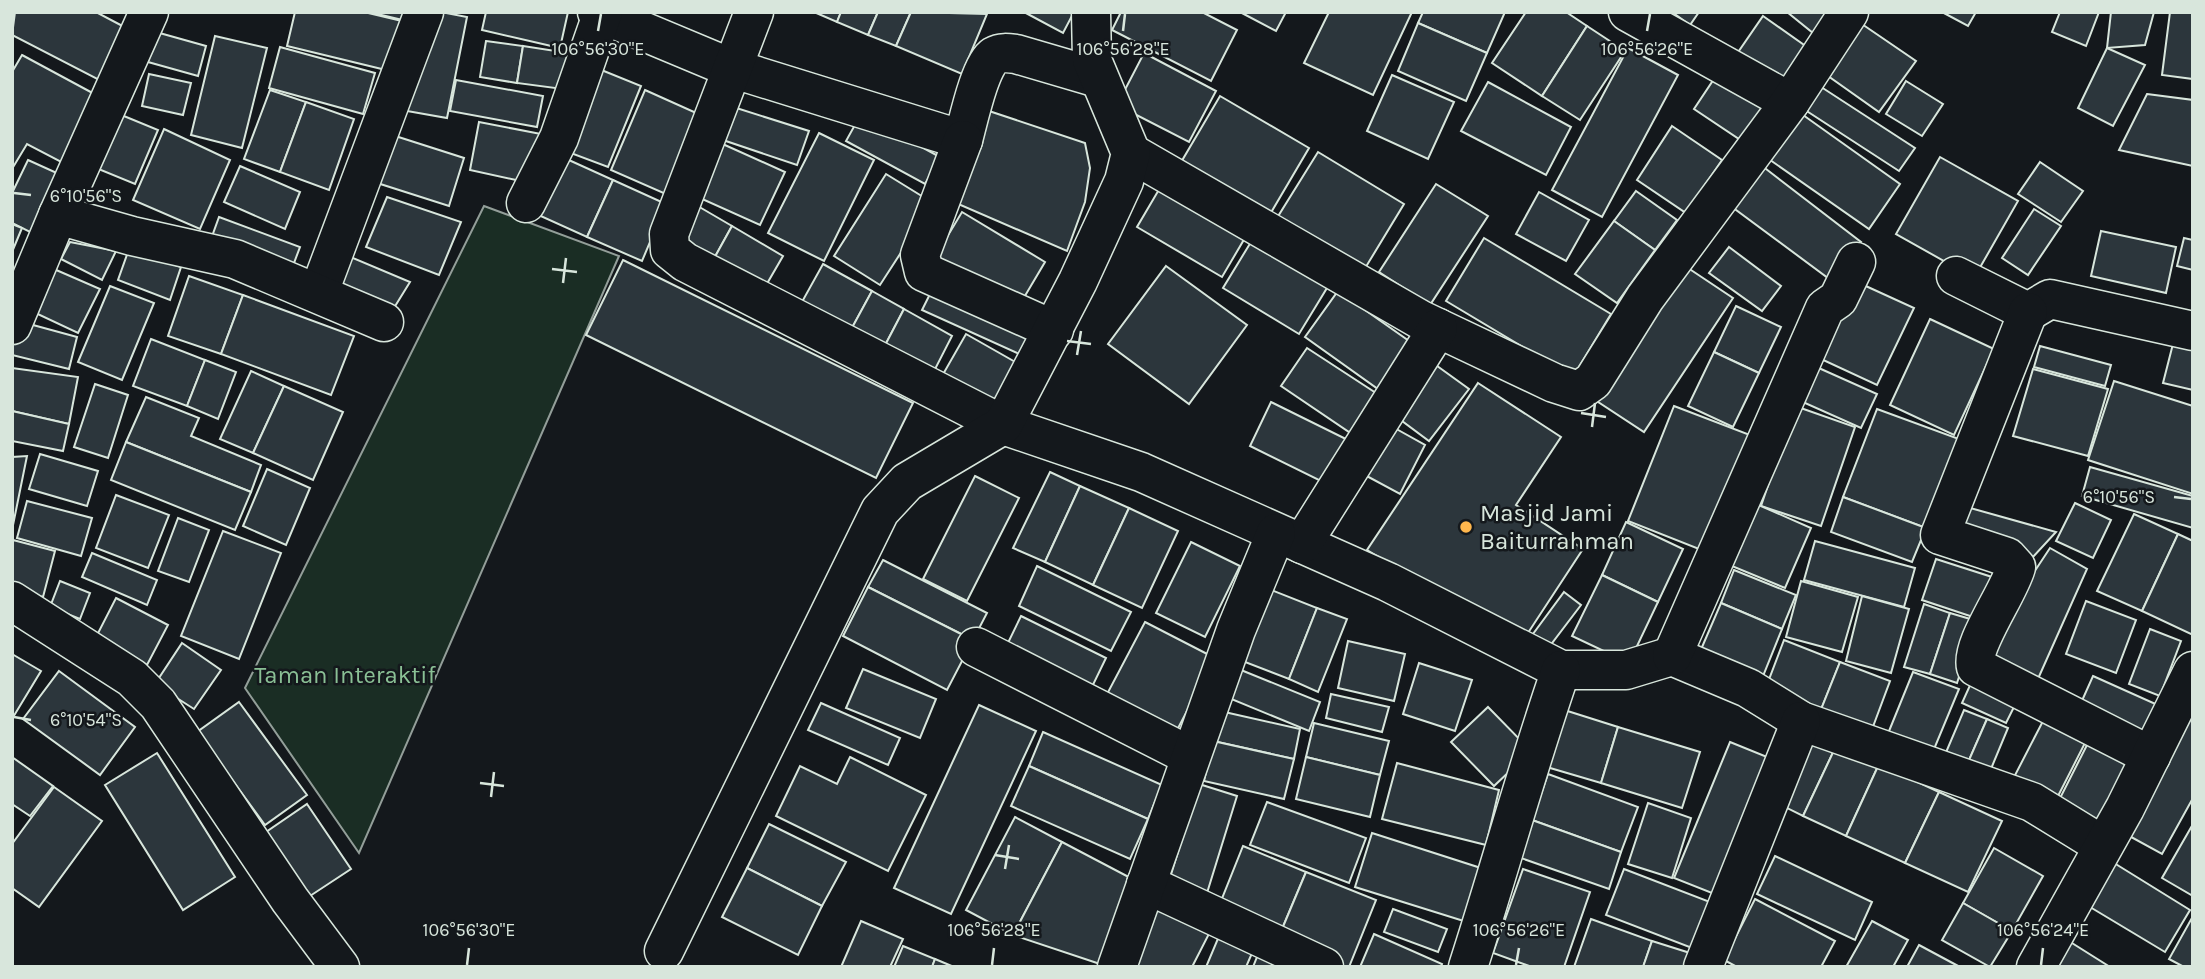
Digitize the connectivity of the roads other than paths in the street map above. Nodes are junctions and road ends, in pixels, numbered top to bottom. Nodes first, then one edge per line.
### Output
1 (149, 12) edge
2 (424, 12) edge
3 (754, 12) edge
4 (1091, 12) edge
5 (1628, 12) edge
6 (1849, 12) edge
7 (601, 13) edge
8 (730, 68) junction
9 (1098, 78) junction
10 (1790, 102) junction
11 (963, 140) junction
12 (1131, 153) junction
13 (526, 203) dead end
14 (58, 215) junction
15 (1856, 262) dead end
16 (1956, 276) dead end
17 (318, 292) junction
18 (2028, 312) junction
19 (384, 322) dead end
20 (12, 325) edge
21 (1438, 328) junction
22 (1054, 330) junction
23 (2193, 331) edge
24 (1003, 425) junction
25 (1289, 538) junction
26 (12, 601) edge
27 (976, 647) dead end
28 (1672, 656) junction
29 (1561, 670) junction
30 (2193, 671) edge
31 (1801, 721) junction
32 (1190, 756) junction
33 (2151, 756) junction
34 (2102, 845) junction
35 (1146, 884) junction
36 (664, 951) dead end
37 (340, 967) edge
38 (1117, 967) edge
39 (1324, 967) edge
40 (1468, 967) edge
41 (1703, 967) edge
42 (2036, 967) edge

1 - 14 street
2 - 17 street
3 - 8 street
4 - 9 street
5 - 10 street
6 - 10 street
7 - 8 street
7 - 13 street
8 - 11 street
8 - 24 street
9 - 11 street
9 - 12 street
10 - 21 street
11 - 22 street
12 - 21 street
12 - 22 street
14 - 17 street
14 - 20 street
15 - 28 street
16 - 18 street
17 - 19 street
18 - 23 street
18 - 33 street
21 - 25 street
22 - 24 street
24 - 25 street
24 - 36 street
25 - 29 street
25 - 32 street
26 - 37 street
27 - 32 street
28 - 29 street
28 - 31 street
29 - 40 street
30 - 33 street
31 - 34 street
31 - 41 street
32 - 35 street
33 - 34 street
34 - 42 street
35 - 38 street
35 - 39 street

